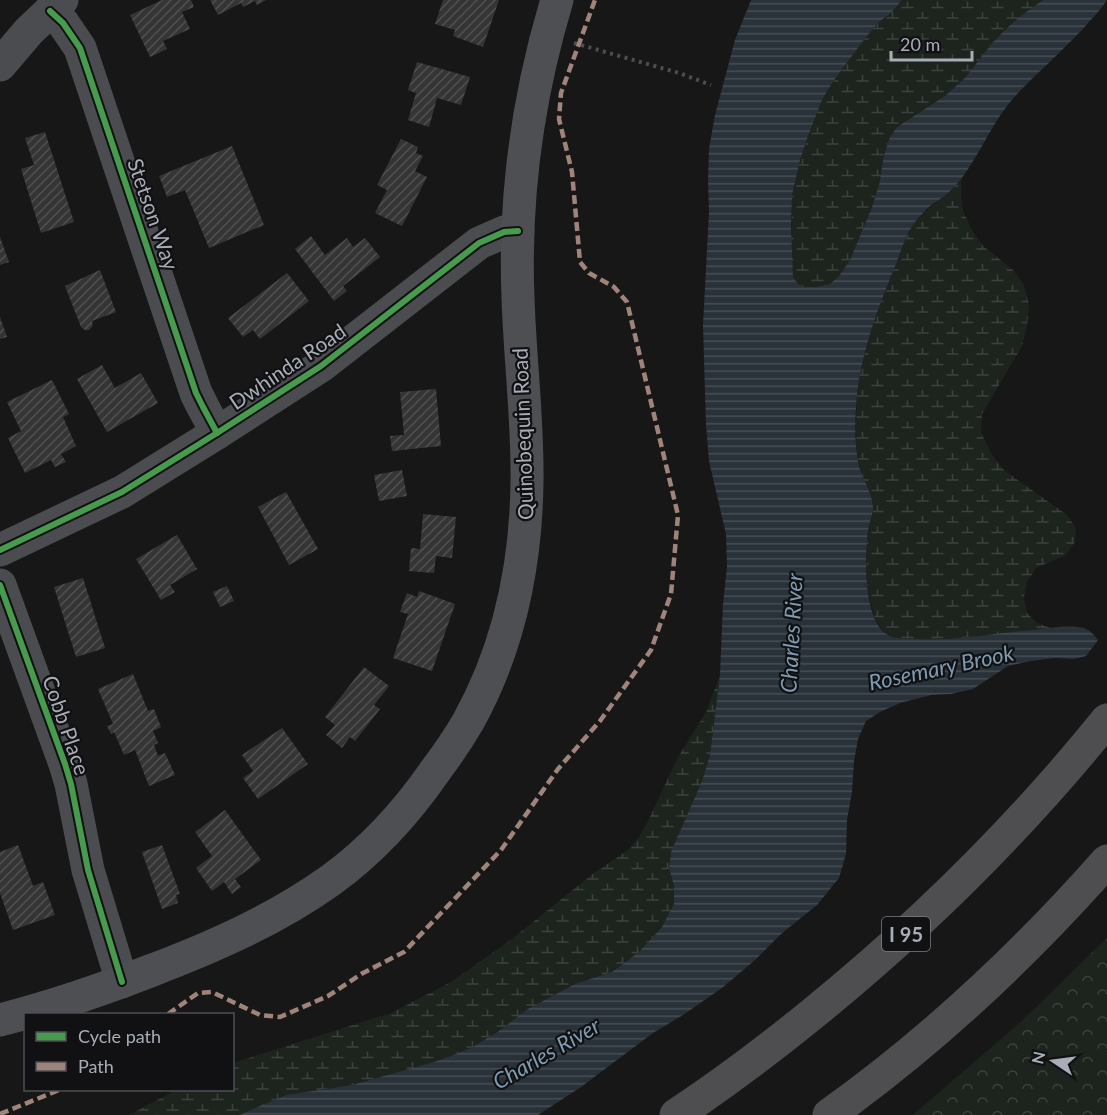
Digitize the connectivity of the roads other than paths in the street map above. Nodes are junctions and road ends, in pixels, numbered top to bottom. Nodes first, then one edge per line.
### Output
1 (558, 0) edge
2 (56, 5) edge
3 (0, 65) edge
4 (518, 231) junction
5 (218, 433) junction
6 (0, 550) edge
7 (0, 585) edge
8 (1107, 720) edge
9 (1107, 861) edge
10 (122, 982) junction
11 (0, 1020) edge
12 (676, 1115) edge
13 (829, 1115) edge

1 - 4 main road, Quinobequin Road
2 - 3 street
2 - 5 street, Stetson Way
4 - 5 street, Dwhinda Road
4 - 10 main road, Quinobequin Road
5 - 6 street, Dwhinda Road
7 - 10 street, Cobb Place
8 - 12 highway, I 95
9 - 13 highway
10 - 11 main road, Quinobequin Road

